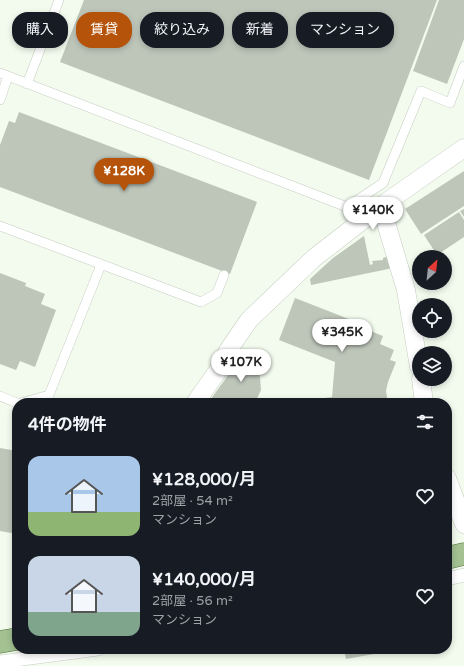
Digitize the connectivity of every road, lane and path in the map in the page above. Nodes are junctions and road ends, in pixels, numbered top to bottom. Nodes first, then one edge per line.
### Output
1 (59, 0) edge
2 (464, 66) edge
3 (4, 75) edge
4 (28, 84) junction
5 (0, 100) edge
6 (464, 148) edge
7 (381, 206) junction
8 (0, 226) edge
9 (101, 265) junction
10 (224, 275) dead end
11 (416, 346) edge
12 (422, 386) edge
13 (0, 396) edge
14 (38, 398) edge
15 (199, 398) edge
16 (423, 398) edge
17 (12, 401) edge
18 (452, 492) edge
19 (464, 524) edge
20 (464, 554) edge
21 (452, 557) edge
22 (464, 575) edge
23 (452, 579) edge
24 (12, 640) edge
25 (0, 642) edge
26 (60, 654) edge
27 (0, 662) edge

1 - 4 lane
2 - 4 lane
3 - 4 lane
3 - 5 lane
6 - 7 street
7 - 11 street
7 - 15 street
8 - 9 lane
9 - 10 lane
9 - 14 lane
12 - 16 street
13 - 17 lane
18 - 19 street
20 - 21 main road
22 - 23 street
24 - 25 main road
26 - 27 street

